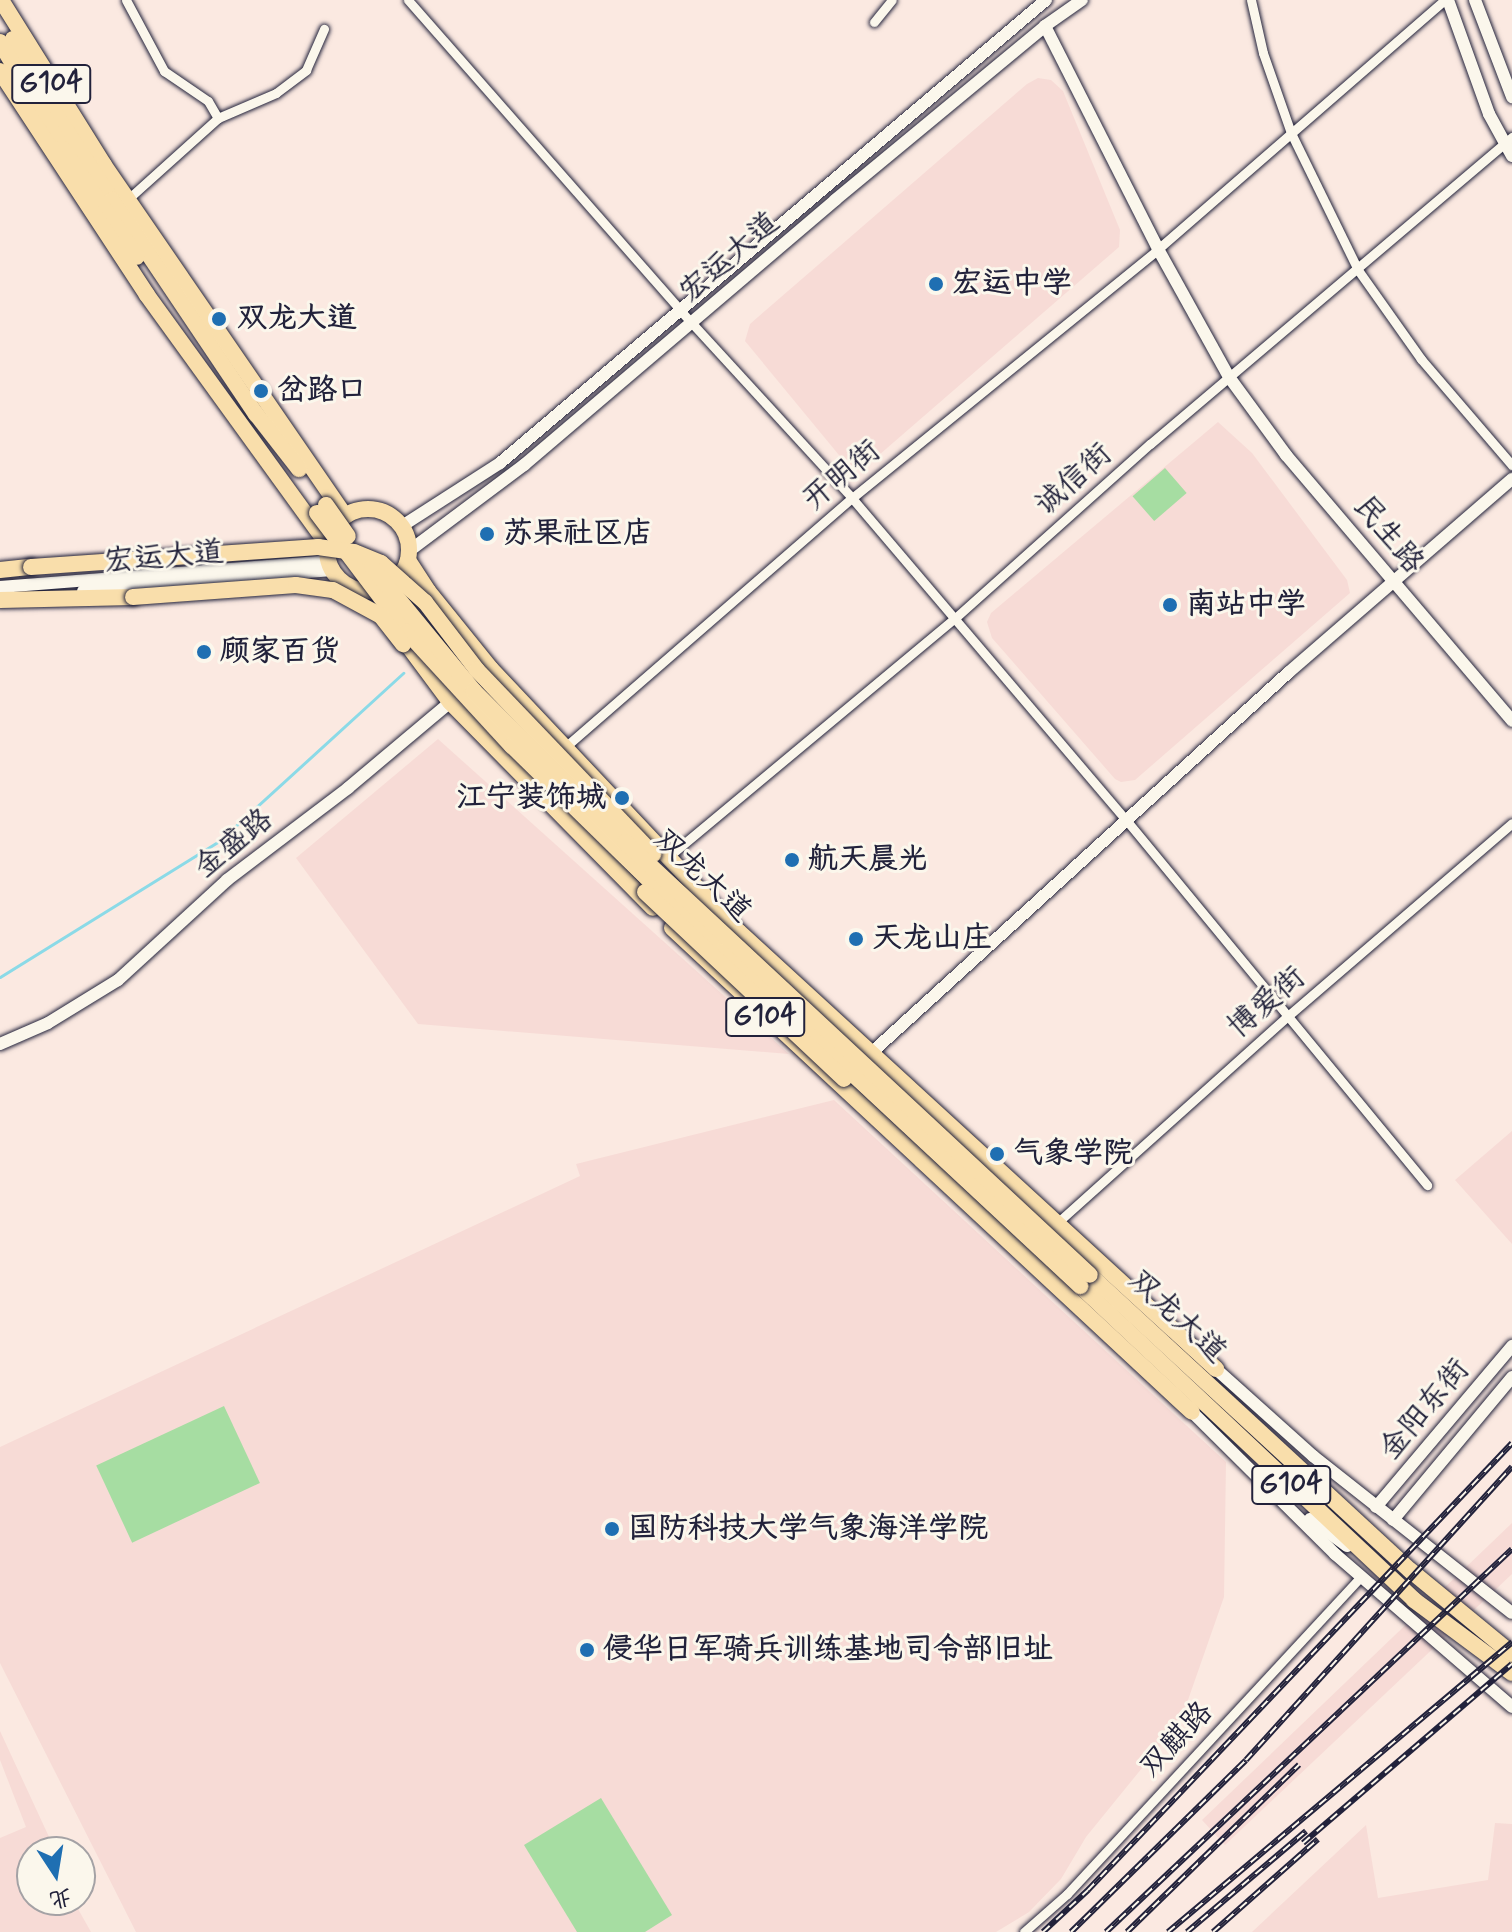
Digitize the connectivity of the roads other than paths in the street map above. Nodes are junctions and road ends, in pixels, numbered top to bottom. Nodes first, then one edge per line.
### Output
1 (1, 0) edge
2 (126, 0) edge
3 (408, 0) edge
4 (892, 0) edge
5 (1045, 0) edge
6 (1251, 0) edge
7 (1446, 0) edge
8 (1475, 0) edge
9 (1081, 1) edge
10 (0, 13) edge
11 (874, 22) dead end
12 (1045, 26) junction
13 (324, 29) dead end
14 (0, 42) edge
15 (0, 71) edge
16 (28, 82) junction
17 (1512, 97) edge
18 (218, 118) junction
19 (1291, 133) junction
20 (1510, 146) edge
21 (128, 199) junction
22 (1158, 249) junction
23 (1358, 270) junction
24 (679, 309) junction
25 (695, 323) junction
26 (1229, 377) junction
27 (1512, 465) edge
28 (1512, 479) edge
29 (852, 498) junction
30 (345, 516) junction
31 (402, 526) junction
32 (327, 544) junction
33 (409, 556) junction
34 (330, 566) junction
35 (0, 570) edge
36 (1394, 582) junction
37 (0, 587) edge
38 (369, 592) junction
39 (0, 599) edge
40 (954, 619) junction
41 (491, 669) junction
42 (450, 702) junction
43 (1512, 721) edge
44 (564, 748) junction
45 (1127, 821) junction
46 (1512, 823) edge
47 (668, 857) junction
48 (731, 942) junction
49 (1289, 1015) junction
50 (0, 1044) edge
51 (869, 1055) junction
52 (943, 1159) junction
53 (1427, 1185) dead end
54 (1057, 1223) junction
55 (1085, 1280) junction
56 (1512, 1346) edge
57 (1216, 1369) joint
58 (1512, 1377) edge
59 (1192, 1412) joint
60 (1288, 1503) junction
61 (1376, 1507) junction
62 (1393, 1520) junction
63 (1385, 1573) junction
64 (1361, 1576) junction
65 (1512, 1613) edge
66 (1512, 1654) edge
67 (1512, 1673) edge
68 (1512, 1707) edge
69 (1024, 1932) edge

1 - 21 highway, G104
2 - 18 street
3 - 24 street
4 - 11 street
5 - 24 street, 宏运大道
6 - 19 street
7 - 19 street, 开明街
7 - 20 street
8 - 17 street
9 - 12 street, 宏运大道
10 - 16 highway, 双龙大道 / G104
12 - 22 street, 民生路
12 - 25 street, 宏运大道
13 - 18 street
14 - 16 highway, 双龙大道 / G104
15 - 32 highway, G104
16 - 48 highway, 双龙大道 / G104, bridge
16 - 52 highway, 双龙大道 / G104, bridge
18 - 21 street
19 - 22 street, 开明街
19 - 23 street
20 - 23 street, 诚信街
21 - 30 highway, G104
22 - 26 street, 民生路
22 - 29 street, 开明街
23 - 26 street, 诚信街
23 - 27 street
24 - 25 street
24 - 31 street, 宏运大道
25 - 29 street
25 - 33 street, 宏运大道
26 - 36 street, 民生路
26 - 40 street, 诚信街
28 - 36 street
29 - 40 street
29 - 44 street, 开明街
30 - 31 highway
30 - 32 highway
31 - 33 highway
32 - 34 highway
33 - 38 highway
33 - 41 highway, 双龙大道 / G104
34 - 37 street, 宏运大道
34 - 38 highway
34 - 39 street, 宏运大道
35 - 48 highway, bridge
36 - 43 street, 民生路
36 - 45 street
38 - 42 highway, 双龙大道 / G104
39 - 52 highway, bridge
40 - 45 street
40 - 47 street, 诚信街
41 - 42 street, 金盛路
41 - 44 highway, 双龙大道 / G104
42 - 50 street, 金盛路
42 - 59 highway, 双龙大道 / G104
44 - 47 highway, 双龙大道 / G104
45 - 49 street
45 - 51 street
46 - 49 street, 博爱街
47 - 51 highway, 双龙大道 / G104
48 - 55 highway, 双龙大道 / G104, bridge
49 - 53 street
49 - 54 street, 博爱街
51 - 54 highway, 双龙大道 / G104
52 - 55 highway, 双龙大道 / G104, bridge
54 - 57 highway, 双龙大道 / G104
55 - 63 highway, 双龙大道 / G104
55 - 66 highway, 双龙大道 / G104
56 - 61 street, 金阳东街
57 - 61 street
58 - 62 street, 金阳东街
59 - 60 street
60 - 63 street
60 - 64 street
61 - 62 street
62 - 65 street
63 - 67 highway, 双龙大道 / G104
64 - 68 street
64 - 69 street, 双麒路

